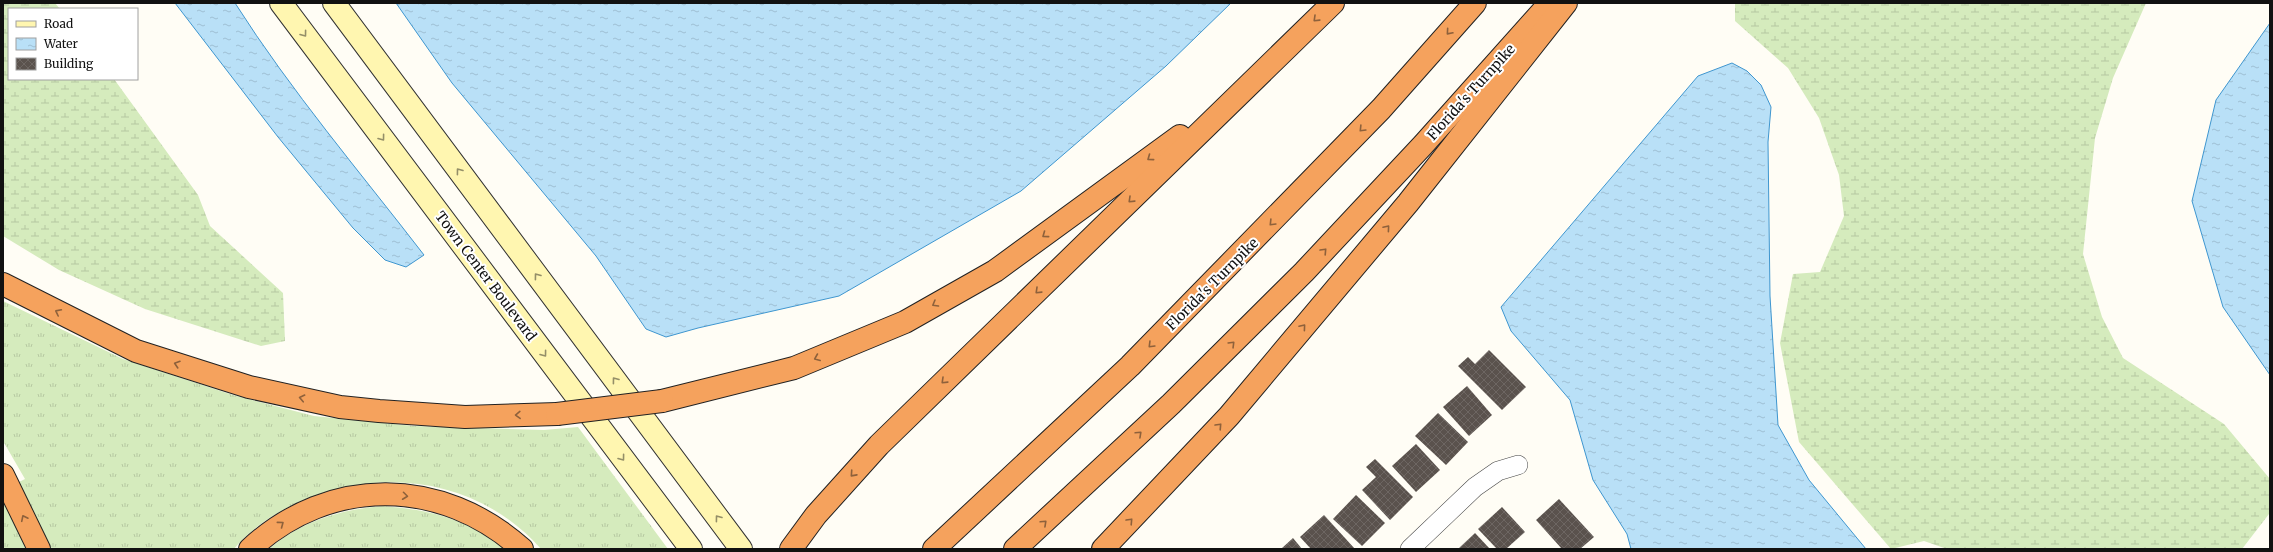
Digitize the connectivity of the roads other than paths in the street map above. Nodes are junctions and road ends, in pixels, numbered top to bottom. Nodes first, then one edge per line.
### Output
1 (281, 3) edge
2 (334, 3) edge
3 (1333, 3) edge
4 (1475, 3) edge
5 (1550, 3) edge
6 (1566, 3) edge
7 (1299, 36) junction
8 (3, 284) edge
9 (1518, 465) dead end
10 (6, 481) edge
11 (39, 549) edge
12 (250, 549) edge
13 (522, 549) edge
14 (691, 549) edge
15 (741, 549) edge
16 (792, 549) edge
17 (934, 549) edge
18 (1015, 549) edge
19 (1103, 549) edge
20 (1410, 549) edge

1 -> 14 main road, Town Center Boulevard
15 -> 2 main road
3 -> 7 highway
4 -> 17 highway, Florida's Turnpike
18 -> 5 highway, Florida's Turnpike
19 -> 6 highway
7 -> 8 highway, bridge
7 -> 16 highway
9 - 20 street
11 -> 10 highway
12 -> 13 highway

